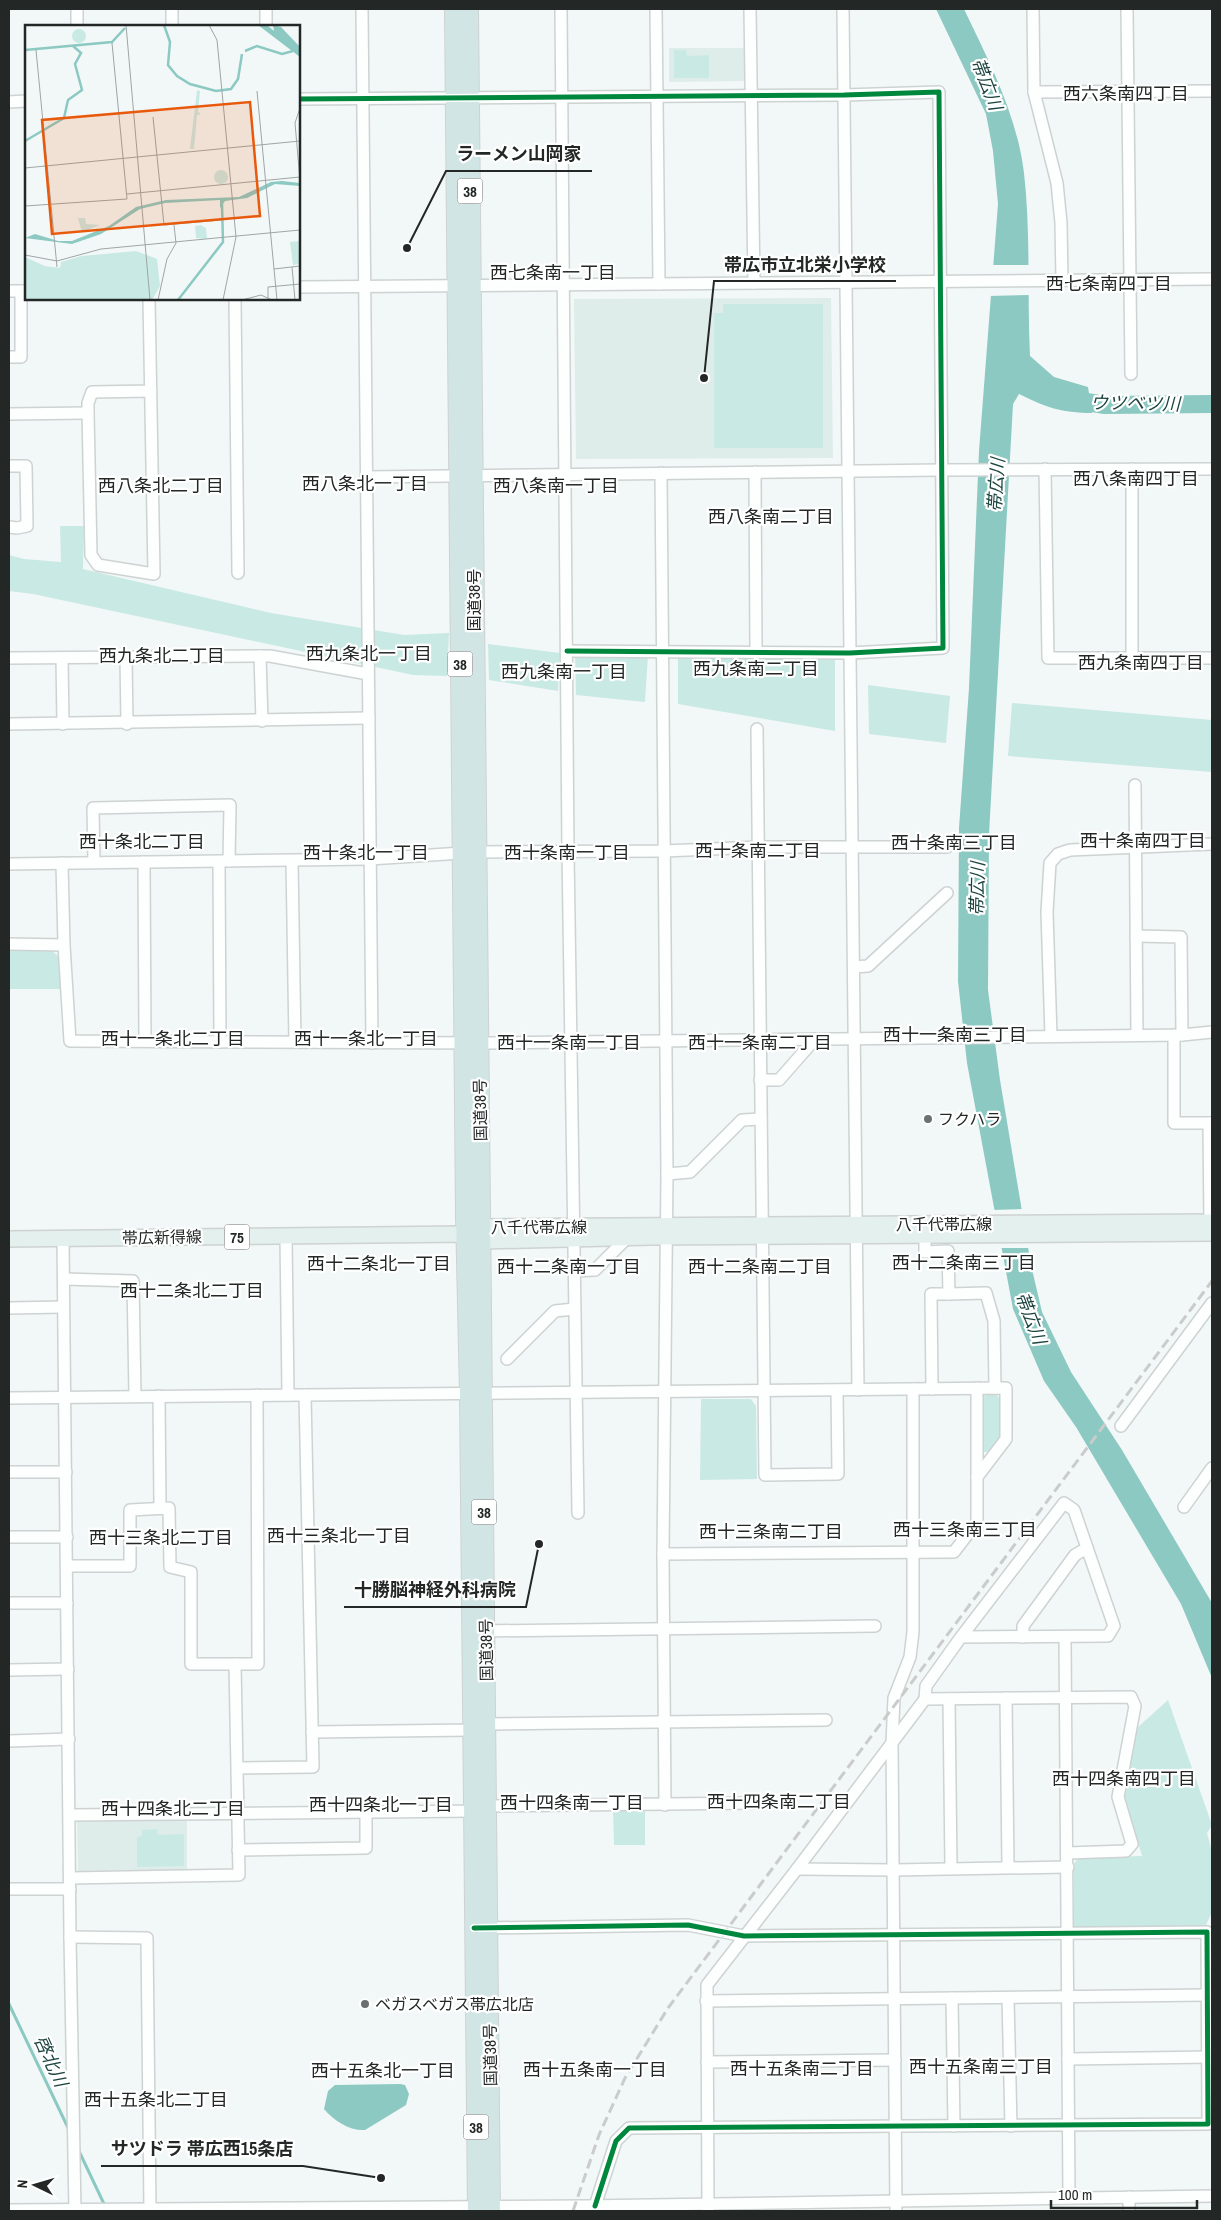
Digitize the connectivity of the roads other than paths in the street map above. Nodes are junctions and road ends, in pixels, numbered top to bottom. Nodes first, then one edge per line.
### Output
1 (77, 9) edge
2 (172, 9) edge
3 (266, 9) edge
4 (362, 9) edge
5 (454, 9) edge
6 (469, 9) edge
7 (561, 9) edge
8 (656, 9) edge
9 (750, 9) edge
10 (843, 9) edge
11 (1033, 9) edge
12 (1127, 9) edge
13 (77, 25) edge
14 (172, 25) edge
15 (266, 25) edge
16 (1128, 91) junction
17 (1212, 91) edge
18 (1034, 92) junction
19 (751, 95) junction
20 (844, 95) junction
21 (563, 96) junction
22 (657, 96) junction
23 (462, 97) junction
24 (363, 98) junction
25 (300, 99) edge
26 (25, 101) edge
27 (9, 102) edge
28 (1130, 279) junction
29 (1212, 279) edge
30 (1062, 280) junction
31 (941, 281) junction
32 (754, 283) junction
33 (846, 283) junction
34 (659, 284) junction
35 (564, 285) junction
36 (464, 286) junction
37 (300, 287) edge
38 (364, 287) junction
39 (24, 291) edge
40 (9, 292) edge
41 (149, 300) edge
42 (235, 300) edge
43 (9, 357) edge
44 (1131, 374) dead end
45 (151, 391) junction
46 (88, 413) junction
47 (9, 414) edge
48 (9, 466) edge
49 (1045, 469) junction
50 (1132, 469) junction
51 (1212, 469) edge
52 (941, 470) junction
53 (848, 471) junction
54 (755, 472) junction
55 (566, 473) junction
56 (661, 473) junction
57 (466, 475) junction
58 (366, 477) junction
59 (9, 527) edge
60 (238, 573) dead end
61 (567, 651) junction
62 (662, 652) junction
63 (756, 652) junction
64 (850, 653) junction
65 (260, 656) junction
66 (126, 657) junction
67 (9, 658) edge
68 (62, 658) junction
69 (1132, 658) junction
70 (1212, 658) edge
71 (368, 674) junction
72 (369, 718) junction
73 (262, 721) junction
74 (9, 724) edge
75 (63, 724) junction
76 (127, 724) junction
77 (757, 729) dead end
78 (1135, 785) dead end
79 (1212, 844) edge
80 (759, 847) junction
81 (947, 847) dead end
82 (852, 848) junction
83 (1135, 848) junction
84 (664, 851) junction
85 (568, 852) junction
86 (469, 853) junction
87 (370, 859) junction
88 (292, 861) junction
89 (94, 862) junction
90 (144, 862) junction
91 (224, 862) junction
92 (62, 863) junction
93 (9, 864) edge
94 (947, 893) dead end
95 (1136, 936) junction
96 (9, 944) edge
97 (64, 945) junction
98 (854, 967) junction
99 (1212, 1032) edge
100 (1137, 1035) junction
101 (1178, 1035) junction
102 (1051, 1036) junction
103 (854, 1038) junction
104 (760, 1039) junction
105 (815, 1039) junction
106 (570, 1041) junction
107 (666, 1041) junction
108 (146, 1042) junction
109 (220, 1042) junction
110 (296, 1042) junction
111 (472, 1042) junction
112 (372, 1043) junction
113 (760, 1080) junction
114 (761, 1119) junction
115 (1211, 1123) edge
116 (667, 1174) junction
117 (1211, 1228) edge
118 (990, 1229) junction
119 (857, 1230) junction
120 (666, 1231) junction
121 (763, 1231) junction
122 (573, 1233) junction
123 (465, 1234) junction
124 (482, 1234) junction
125 (924, 1235) junction
126 (286, 1236) junction
127 (628, 1238) junction
128 (63, 1239) junction
129 (9, 1240) edge
130 (573, 1271) junction
131 (64, 1279) junction
132 (948, 1294) junction
133 (1212, 1303) edge
134 (63, 1307) junction
135 (9, 1308) edge
136 (574, 1309) junction
137 (508, 1359) dead end
138 (977, 1388) junction
139 (995, 1388) junction
140 (913, 1389) junction
141 (932, 1389) junction
142 (765, 1390) junction
143 (837, 1390) junction
144 (858, 1390) junction
145 (576, 1392) junction
146 (665, 1392) junction
147 (476, 1394) junction
148 (288, 1395) junction
149 (305, 1395) junction
150 (135, 1396) junction
151 (159, 1396) junction
152 (257, 1396) junction
153 (64, 1397) junction
154 (9, 1398) edge
155 (1121, 1426) dead end
156 (1212, 1468) edge
157 (9, 1472) edge
158 (66, 1472) junction
159 (977, 1477) junction
160 (1184, 1506) dead end
161 (160, 1508) junction
162 (578, 1514) dead end
163 (9, 1537) edge
164 (67, 1537) junction
165 (1086, 1548) junction
166 (914, 1551) junction
167 (663, 1554) junction
168 (68, 1566) junction
169 (9, 1603) edge
170 (67, 1603) junction
171 (875, 1626) dead end
172 (663, 1630) junction
173 (478, 1631) junction
174 (961, 1637) junction
175 (1023, 1637) junction
176 (1065, 1637) junction
177 (235, 1664) junction
178 (68, 1669) junction
179 (9, 1670) edge
180 (1006, 1698) junction
181 (1065, 1698) junction
182 (925, 1699) junction
183 (950, 1699) junction
184 (826, 1720) dead end
185 (665, 1722) junction
186 (479, 1727) junction
187 (312, 1732) junction
188 (69, 1739) junction
189 (9, 1741) edge
190 (892, 1743) junction
191 (238, 1768) junction
192 (756, 1804) dead end
193 (665, 1805) junction
194 (481, 1809) junction
195 (366, 1813) junction
196 (238, 1814) junction
197 (70, 1815) junction
198 (238, 1850) junction
199 (1067, 1853) junction
200 (1008, 1867) junction
201 (1068, 1867) junction
202 (951, 1868) junction
203 (798, 1869) junction
204 (893, 1870) junction
205 (70, 1884) junction
206 (9, 1889) edge
207 (481, 1928) junction
208 (1068, 1934) junction
209 (894, 1935) junction
210 (744, 1936) junction
211 (70, 1937) junction
212 (1208, 1995) junction
213 (1068, 1996) junction
214 (952, 1998) junction
215 (1008, 1998) junction
216 (894, 1999) junction
217 (706, 2001) junction
218 (1210, 2057) edge
219 (1068, 2059) junction
220 (894, 2060) junction
221 (706, 2062) junction
222 (954, 2126) junction
223 (1011, 2126) junction
224 (1068, 2126) junction
225 (895, 2127) junction
226 (707, 2128) junction
227 (1212, 2196) edge
228 (1069, 2197) junction
229 (1129, 2197) junction
230 (896, 2206) edge
231 (587, 2208) edge
232 (708, 2208) edge
233 (150, 2209) junction
234 (414, 2209) edge
235 (484, 2209) edge
236 (9, 2210) edge
237 (76, 2210) edge
238 (208, 2210) edge
239 (1129, 2211) edge

1 - 13 street
2 - 14 street
3 - 15 street
4 - 24 street
5 - 23 highway, 国道38号 / 38
6 - 23 highway, 国道38号 / 38
7 - 21 street
8 - 22 street
9 - 19 street
10 - 20 street
11 - 18 street
12 - 16 street
16 - 17 street
16 - 18 street
16 - 28 street
18 - 30 street
19 - 20 street
19 - 22 street
19 - 32 street
20 - 31 street
20 - 33 street
21 - 22 street
21 - 23 street
21 - 35 street
22 - 34 street
23 - 24 street
23 - 36 highway, 国道38号 / 38
24 - 25 street
24 - 38 street
26 - 27 street
28 - 29 street
28 - 30 street
28 - 44 street
30 - 31 street
31 - 33 street
31 - 52 street
32 - 33 street
32 - 34 street
33 - 53 street
34 - 35 street
35 - 36 street
35 - 55 street
36 - 38 street
36 - 57 highway, 国道38号 / 38
37 - 38 street
38 - 58 street
39 - 40 street
39 - 43 street
41 - 45 street
42 - 60 street
45 - 46 street
45 - 46 street
46 - 47 street
48 - 59 street
49 - 50 street
49 - 52 street
49 - 69 street
50 - 51 street
50 - 69 street
52 - 53 street
52 - 64 street
53 - 54 street
53 - 64 street
54 - 56 street
54 - 63 street
55 - 56 street
55 - 57 street
55 - 61 street
56 - 62 street
57 - 58 street
57 - 86 highway, 国道38号 / 38
58 - 71 street
61 - 62 street
61 - 85 street
62 - 63 street
62 - 84 street
63 - 64 street
64 - 82 street
65 - 66 street
65 - 71 street
65 - 73 street
66 - 68 street
66 - 76 street
67 - 68 street
68 - 75 street
69 - 70 street
71 - 72 street
72 - 73 street
72 - 87 street
73 - 76 street
74 - 75 street
75 - 76 street
77 - 80 street
78 - 83 street
79 - 83 street
80 - 82 street
80 - 84 street
80 - 104 street
81 - 82 street
82 - 98 street
83 - 95 street
83 - 102 street
84 - 85 street
84 - 107 street
85 - 86 street
85 - 106 street
86 - 87 street
86 - 111 highway, 国道38号 / 38
87 - 88 street
87 - 112 street
88 - 91 street
88 - 110 street
89 - 90 street
89 - 91 street
89 - 92 street
90 - 91 street
90 - 108 street
91 - 109 street
92 - 93 street
92 - 97 street
94 - 98 street
95 - 100 street
95 - 101 street
96 - 97 street
97 - 108 street
98 - 103 street
99 - 101 street
100 - 101 street
100 - 102 street
101 - 115 street
102 - 103 street
103 - 105 street
103 - 119 street
104 - 105 street
104 - 107 street
104 - 113 street
105 - 113 street
106 - 107 street
106 - 111 street
106 - 122 street
107 - 116 street
108 - 109 street
109 - 110 street
110 - 112 street
111 - 112 street
111 - 123 highway, 国道38号 / 38
111 - 124 highway, 国道38号 / 38
113 - 114 street
114 - 116 street
114 - 121 street
115 - 117 street
116 - 120 street
117 - 118 main road, 八千代帯広線
118 - 119 main road, 八千代帯広線
118 - 125 main road, 八千代帯広線
119 - 121 main road, 八千代帯広線
119 - 125 main road, 八千代帯広線
119 - 144 street
120 - 121 main road, 八千代帯広線
120 - 122 main road, 八千代帯広線
120 - 127 main road, 八千代帯広線
120 - 146 street
121 - 142 street
122 - 124 main road, 八千代帯広線
122 - 127 main road, 八千代帯広線
122 - 130 street
123 - 124 main road, 八千代帯広線
123 - 126 main road, 帯広新得線 / 75
123 - 147 highway, 国道38号 / 38
124 - 147 highway, 国道38号 / 38
125 - 132 street
126 - 128 main road, 帯広新得線 / 75
126 - 148 street
127 - 130 street
128 - 129 main road, 帯広新得線 / 75
128 - 131 street
130 - 136 street
131 - 134 street
131 - 150 street
132 - 139 street
132 - 141 street
133 - 155 street
134 - 135 street
134 - 153 street
136 - 137 street
136 - 145 street
138 - 139 street
138 - 141 street
138 - 159 street
139 - 159 street
140 - 141 street
140 - 144 street
140 - 166 street
142 - 143 street
142 - 143 street
142 - 146 street
143 - 144 street
145 - 146 street
145 - 147 street
145 - 162 street
146 - 167 street
147 - 149 street
147 - 173 highway, 国道38号 / 38
148 - 149 street
148 - 152 street
149 - 187 street
150 - 151 street
150 - 153 street
151 - 152 street
151 - 161 street
152 - 177 street
153 - 154 street
153 - 158 street
156 - 160 street
157 - 158 street
158 - 164 street
159 - 166 street
161 - 168 street
161 - 177 street
163 - 164 street
164 - 168 street
165 - 174 street
165 - 175 street
165 - 176 street
166 - 167 street
166 - 190 street
167 - 172 street
168 - 170 street
169 - 170 street
170 - 178 street
171 - 172 street
172 - 173 street
172 - 185 street
173 - 186 highway, 国道38号 / 38
174 - 175 street
174 - 182 street
175 - 176 street
176 - 181 street
177 - 191 street
178 - 179 street
178 - 188 street
180 - 181 street
180 - 183 street
180 - 200 street
181 - 199 street
181 - 199 street
182 - 183 street
182 - 190 street
183 - 202 street
184 - 185 street
185 - 186 street
185 - 193 street
186 - 187 street
186 - 194 highway, 国道38号 / 38
187 - 191 street
188 - 189 street
188 - 197 street
190 - 203 street
190 - 204 street
191 - 196 street
192 - 193 street
193 - 194 street
194 - 195 street
194 - 207 highway, 国道38号 / 38
195 - 196 street
195 - 198 street
196 - 197 street
196 - 198 street
197 - 205 street
198 - 205 street
199 - 201 street
200 - 201 street
200 - 202 street
201 - 208 street
202 - 204 street
203 - 204 street
203 - 210 street
204 - 209 street
205 - 206 street
205 - 211 street
207 - 210 street
207 - 235 highway, 国道38号 / 38
208 - 209 street
208 - 212 street
208 - 213 street
209 - 210 street
209 - 216 street
210 - 217 street
211 - 233 street
211 - 237 street
212 - 213 street
212 - 218 street
213 - 215 street
213 - 219 street
214 - 215 street
214 - 216 street
214 - 222 street
215 - 223 street
216 - 217 street
216 - 220 street
217 - 221 street
218 - 219 street
218 - 224 street
219 - 224 street
220 - 221 street
220 - 225 street
221 - 226 street
222 - 223 street
222 - 225 street
223 - 224 street
224 - 228 street
225 - 226 street
225 - 230 street
226 - 231 street
226 - 232 street
227 - 229 street
228 - 229 street
228 - 230 street
229 - 239 street
230 - 232 street
231 - 232 street
231 - 235 street
233 - 237 street
233 - 238 street
234 - 235 street
234 - 238 street
236 - 237 street

